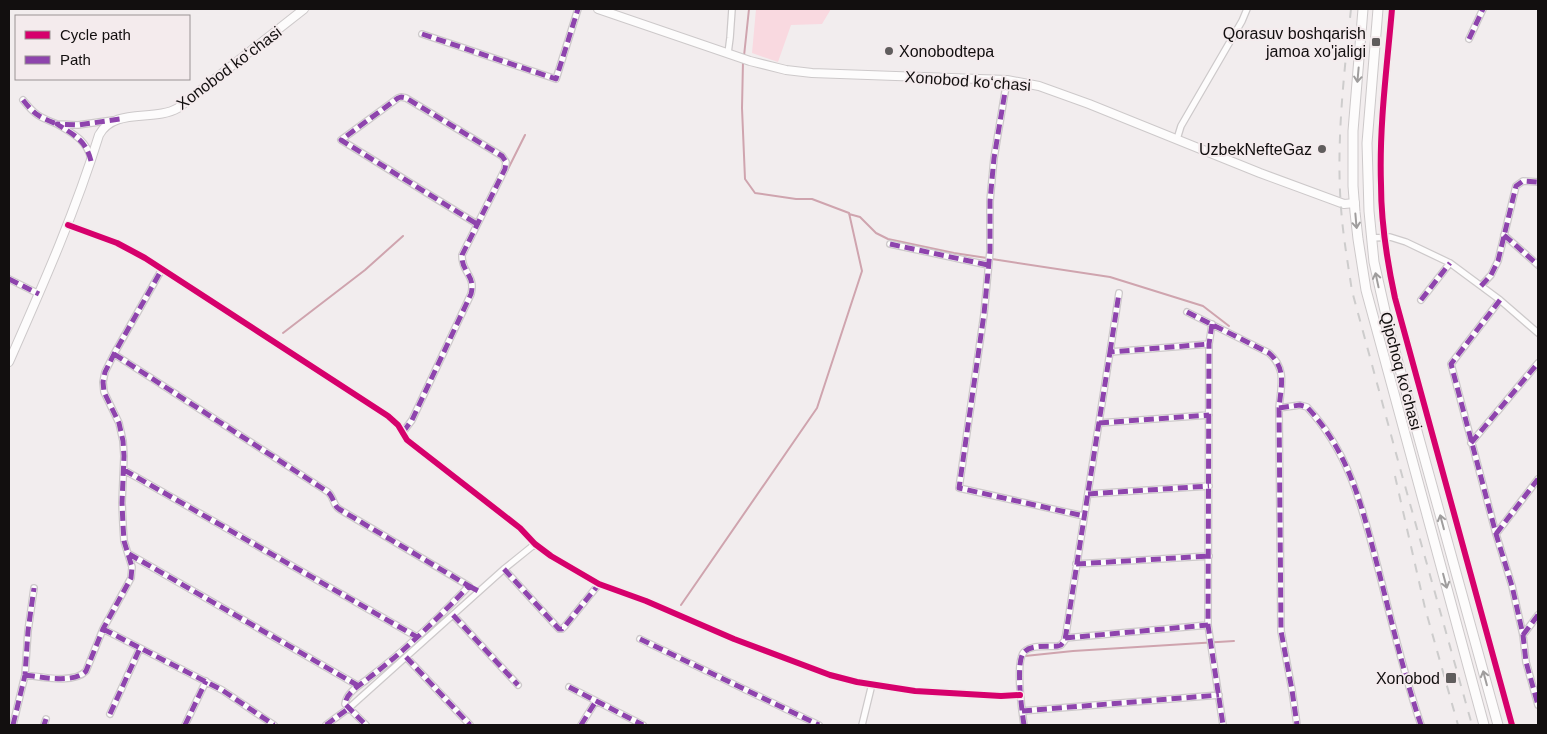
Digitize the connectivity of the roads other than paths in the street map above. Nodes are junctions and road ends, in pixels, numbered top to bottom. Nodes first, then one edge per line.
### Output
1 (304, 9) edge
2 (578, 9) edge
3 (598, 9) edge
4 (732, 9) edge
5 (1247, 9) edge
6 (1363, 9) edge
7 (1378, 9) edge
8 (1392, 9) edge
9 (1483, 9) edge
10 (422, 34) dead end
11 (1469, 40) dead end
12 (728, 53) junction
13 (1007, 80) junction
14 (23, 100) dead end
15 (120, 118) junction
16 (57, 124) junction
17 (1177, 139) junction
18 (91, 161) junction
19 (1538, 182) edge
20 (1354, 203) junction
21 (1368, 203) junction
22 (477, 224) junction
23 (68, 225) junction
24 (1504, 236) junction
25 (1385, 237) junction
26 (1371, 238) junction
27 (1358, 239) junction
28 (890, 244) dead end
29 (1450, 263) junction
30 (988, 266) junction
31 (1538, 266) edge
32 (162, 269) junction
33 (9, 279) edge
34 (1482, 286) junction
35 (1119, 293) dead end
36 (39, 294) junction
37 (1421, 300) dead end
38 (1500, 300) junction
39 (1187, 312) dead end
40 (1212, 324) junction
41 (1538, 333) edge
42 (1209, 344) junction
43 (1110, 352) junction
44 (114, 354) junction
45 (9, 362) edge
46 (1538, 363) edge
47 (1279, 408) junction
48 (1209, 415) junction
49 (1099, 423) junction
50 (403, 432) junction
51 (1471, 443) junction
52 (124, 470) junction
53 (1538, 479) edge
54 (1209, 486) junction
55 (1088, 494) junction
56 (1084, 516) junction
57 (1496, 534) junction
58 (535, 544) junction
59 (129, 554) junction
60 (1208, 556) junction
61 (1076, 564) junction
62 (504, 569) junction
63 (600, 584) junction
64 (469, 586) junction
65 (34, 588) dead end
66 (480, 592) junction
67 (453, 615) junction
68 (1538, 615) edge
69 (1208, 624) junction
70 (103, 629) junction
71 (1523, 635) junction
72 (417, 636) junction
73 (1065, 638) junction
74 (640, 639) dead end
75 (140, 648) junction
76 (406, 657) junction
77 (25, 675) junction
78 (206, 682) junction
79 (872, 684) junction
80 (358, 685) junction
81 (518, 685) dead end
82 (569, 687) dead end
83 (1020, 695) junction
84 (1219, 695) junction
85 (596, 701) junction
86 (1538, 704) edge
87 (349, 708) junction
88 (1022, 711) junction
89 (110, 714) dead end
90 (13, 725) edge
91 (185, 725) edge
92 (274, 725) edge
93 (326, 725) edge
94 (366, 725) edge
95 (470, 725) edge
96 (581, 725) edge
97 (643, 725) edge
98 (819, 725) edge
99 (862, 725) edge
100 (1024, 725) edge
101 (1223, 725) edge
102 (1297, 725) edge
103 (1421, 725) edge
104 (1484, 725) edge
105 (1498, 725) edge
106 (1512, 725) edge

1 - 15 main road, Xonobod koʻchasi
2 - 10 street
3 - 12 main road, Xonobod koʻchasi
4 - 12 street
5 - 17 street
6 -> 20 main road, Qipchoq ko'chasi
7 - 21 main road, Qipchoq ko'chasi
8 - 25 street
9 - 11 street
12 - 13 main road, Xonobod koʻchasi
13 - 17 main road, Xonobod koʻchasi
13 - 30 street
14 - 16 street
15 - 16 street
15 - 18 main road
16 - 18 street
17 - 20 main road, Xonobod koʻchasi
18 - 23 main road
19 - 24 street
20 - 21 main road
20 -> 27 main road, Qipchoq ko'chasi
21 - 26 main road, Qipchoq ko'chasi
22 - 22 street
22 - 50 street
23 - 32 street
23 - 36 main road
24 - 31 street
24 - 34 street
25 - 26 street
25 - 29 street
25 - 106 street
26 - 27 main road
105 -> 26 main road, Qipchoq ko'chasi
27 -> 104 main road, Qipchoq ko'chasi
28 - 30 street
29 - 34 street
29 - 37 street
30 - 56 street
32 - 44 street
32 - 50 street
33 - 36 street
34 - 38 street
35 - 43 street
36 - 45 main road
38 - 41 street
38 - 51 street
39 - 40 street
40 - 42 street
40 - 47 street
42 - 43 street
42 - 48 street
43 - 49 street
44 - 52 street
44 - 64 street
46 - 51 street
47 - 102 street
47 - 103 street
48 - 49 street
48 - 54 street
49 - 55 street
50 - 58 street
51 - 57 street
52 - 59 street
52 - 72 street
53 - 57 street
54 - 55 street
54 - 60 street
55 - 56 street
56 - 61 street
57 - 71 street
58 - 62 street
58 - 63 street
59 - 70 street
59 - 80 street
60 - 61 street
60 - 69 street
61 - 73 street
62 - 63 street
62 - 66 street
63 - 79 street
64 - 66 street
64 - 72 street
65 - 77 street
66 - 67 street
67 - 76 street
67 - 81 street
68 - 71 street
69 - 73 street
69 - 84 street
70 - 75 street
70 - 77 street
71 - 86 street
72 - 80 street
73 - 83 street
74 - 98 street
75 - 78 street
75 - 89 street
76 - 87 street
76 - 95 street
77 - 90 street
78 - 91 street
78 - 92 street
79 - 83 street
79 - 99 street
80 - 87 street
82 - 85 street
83 - 88 street
84 - 88 street
84 - 101 street
85 - 96 street
85 - 97 street
87 - 93 street
87 - 94 street
88 - 100 street

